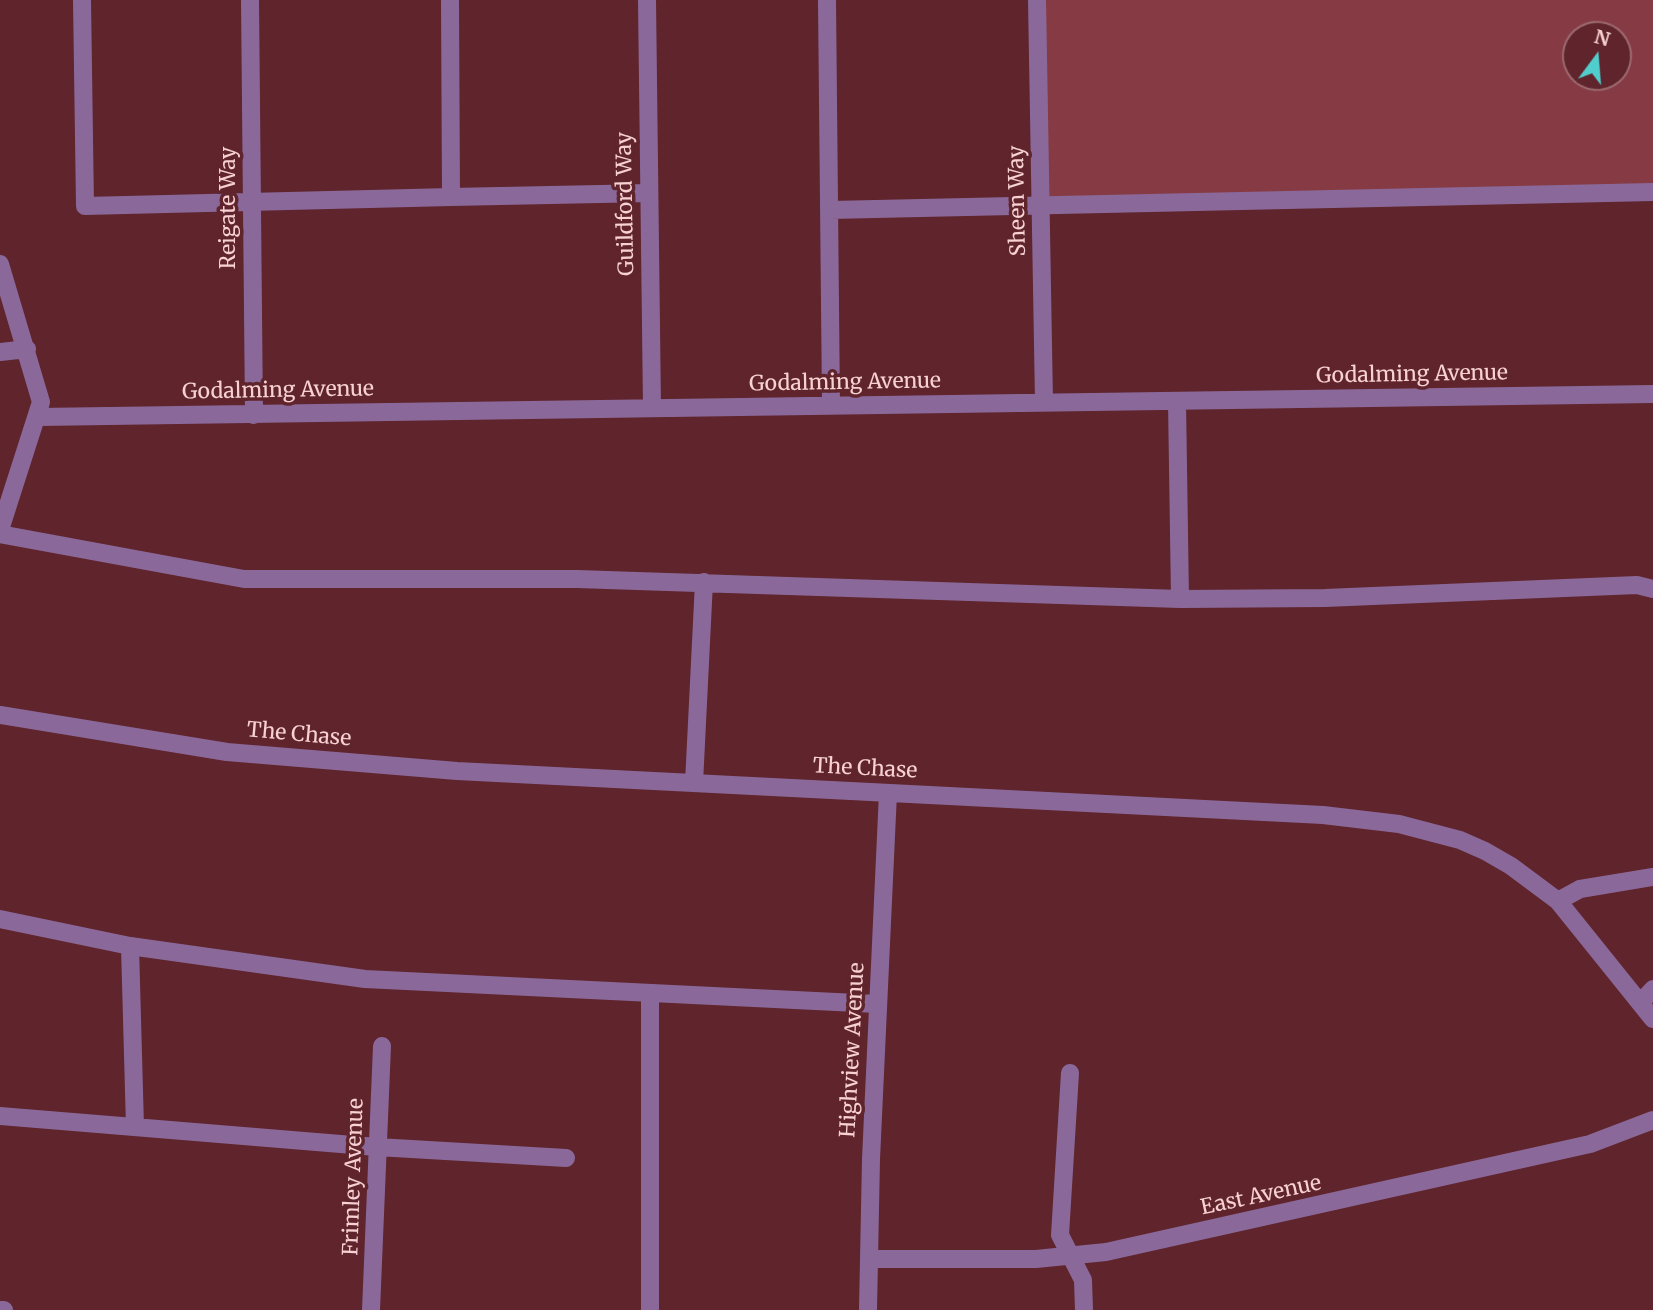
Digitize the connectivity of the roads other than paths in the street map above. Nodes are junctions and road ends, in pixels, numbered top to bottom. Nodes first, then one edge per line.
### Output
1 (82, 0) edge
2 (250, 0) edge
3 (450, 0) edge
4 (648, 0) edge
5 (827, 0) edge
6 (1037, 0) edge
7 (1653, 192) edge
8 (649, 193) junction
9 (451, 197) junction
10 (251, 201) junction
11 (1040, 205) junction
12 (830, 210) junction
13 (0, 264) edge
14 (27, 349) junction
15 (0, 352) edge
16 (1653, 394) edge
17 (1177, 401) junction
18 (1044, 402) junction
19 (831, 405) junction
20 (652, 408) junction
21 (254, 415) junction
22 (38, 417) junction
23 (0, 532) edge
24 (704, 582) junction
25 (1653, 589) edge
26 (1180, 599) junction
27 (0, 715) edge
28 (694, 783) junction
29 (888, 793) junction
30 (1653, 877) edge
31 (1558, 901) junction
32 (0, 919) edge
33 (130, 946) junction
34 (1653, 989) edge
35 (650, 994) junction
36 (1640, 1003) junction
37 (877, 1004) junction
38 (1653, 1019) edge
39 (382, 1046) dead end
40 (1070, 1073) dead end
41 (0, 1116) edge
42 (1653, 1120) edge
43 (135, 1127) junction
44 (377, 1147) junction
45 (566, 1158) dead end
46 (1073, 1257) junction
47 (869, 1259) junction
48 (371, 1310) edge
49 (650, 1310) edge
50 (868, 1310) edge
51 (1084, 1310) edge

1 - 10 street
2 - 10 street, Reigate Way
3 - 9 street
4 - 8 street, Guildford Way
5 - 12 street
6 - 11 street, Sheen Way
7 - 11 street
8 - 9 street
8 - 20 street, Guildford Way
9 - 10 street
10 - 21 street, Reigate Way
11 - 12 street
11 - 18 street, Sheen Way
12 - 19 street
13 - 14 street
14 - 15 street
14 - 22 street
16 - 17 street, Godalming Avenue
17 - 18 street, Godalming Avenue
17 - 26 street
18 - 19 street, Godalming Avenue
19 - 20 street, Godalming Avenue
20 - 21 street, Godalming Avenue
21 - 22 street, Godalming Avenue
22 - 23 street
23 - 24 street
24 - 26 street
24 - 28 street
25 - 26 street
27 - 28 street, The Chase
28 - 29 street, The Chase
29 - 31 street, The Chase
29 - 37 street, Highview Avenue
30 - 31 street
31 - 36 street, The Chase
32 - 33 street
33 - 35 street
33 - 43 street
34 - 36 street
35 - 37 street
35 - 49 street
36 - 38 street, The Chase
37 - 47 street, Highview Avenue
39 - 44 street, Frimley Avenue
40 - 46 street
41 - 43 street
42 - 46 street, East Avenue
43 - 44 street
44 - 45 street
44 - 48 street, Frimley Avenue
46 - 47 street, East Avenue
46 - 51 street
47 - 50 street, Highview Avenue

